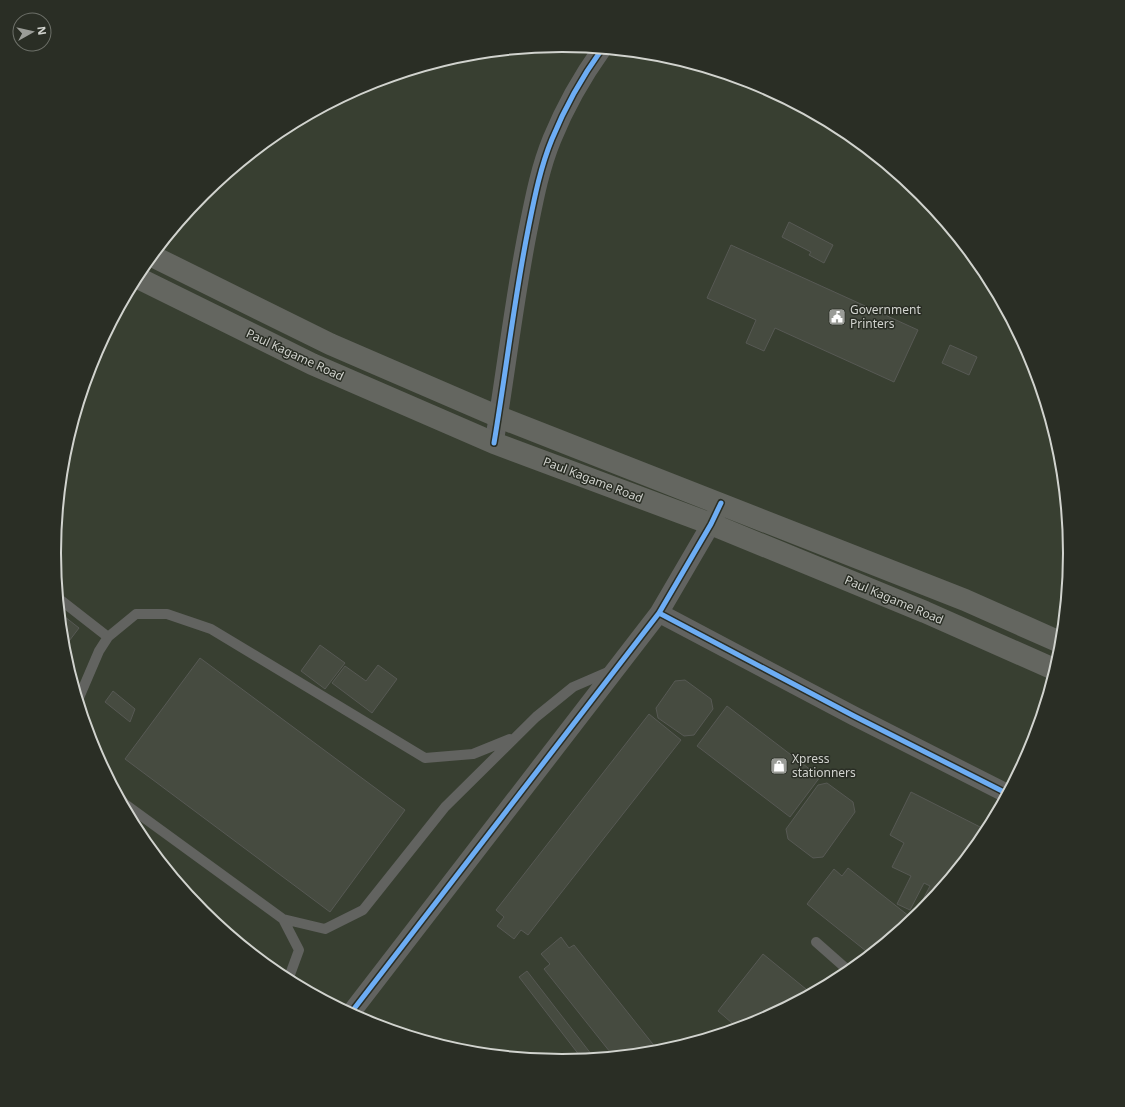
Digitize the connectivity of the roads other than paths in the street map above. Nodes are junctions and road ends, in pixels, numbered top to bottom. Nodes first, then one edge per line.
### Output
1 (599, 53) edge
2 (157, 259) edge
3 (143, 280) edge
4 (499, 417) junction
5 (494, 443) junction
6 (721, 503) junction
7 (711, 524) junction
8 (63, 602) edge
9 (659, 612) junction
10 (108, 637) junction
11 (1056, 640) edge
12 (617, 667) junction
13 (1050, 668) edge
14 (81, 693) edge
15 (514, 737) junction
16 (1003, 792) edge
17 (133, 811) edge
18 (283, 919) junction
19 (816, 942) dead end
20 (845, 967) edge
21 (290, 974) edge
22 (354, 1009) edge

1 - 4 street
2 - 4 main road
3 - 5 main road, Paul Kagame Road
4 - 5 street
4 - 6 main road
5 - 7 main road, Paul Kagame Road
6 - 7 street
6 - 11 main road
7 - 9 street
7 - 13 main road, Paul Kagame Road
8 - 10 lane
9 - 12 street
9 - 16 street
10 - 14 lane
10 - 15 lane
12 - 15 lane
12 - 22 street
15 - 18 lane
17 - 18 lane
18 - 21 lane
19 - 20 lane

